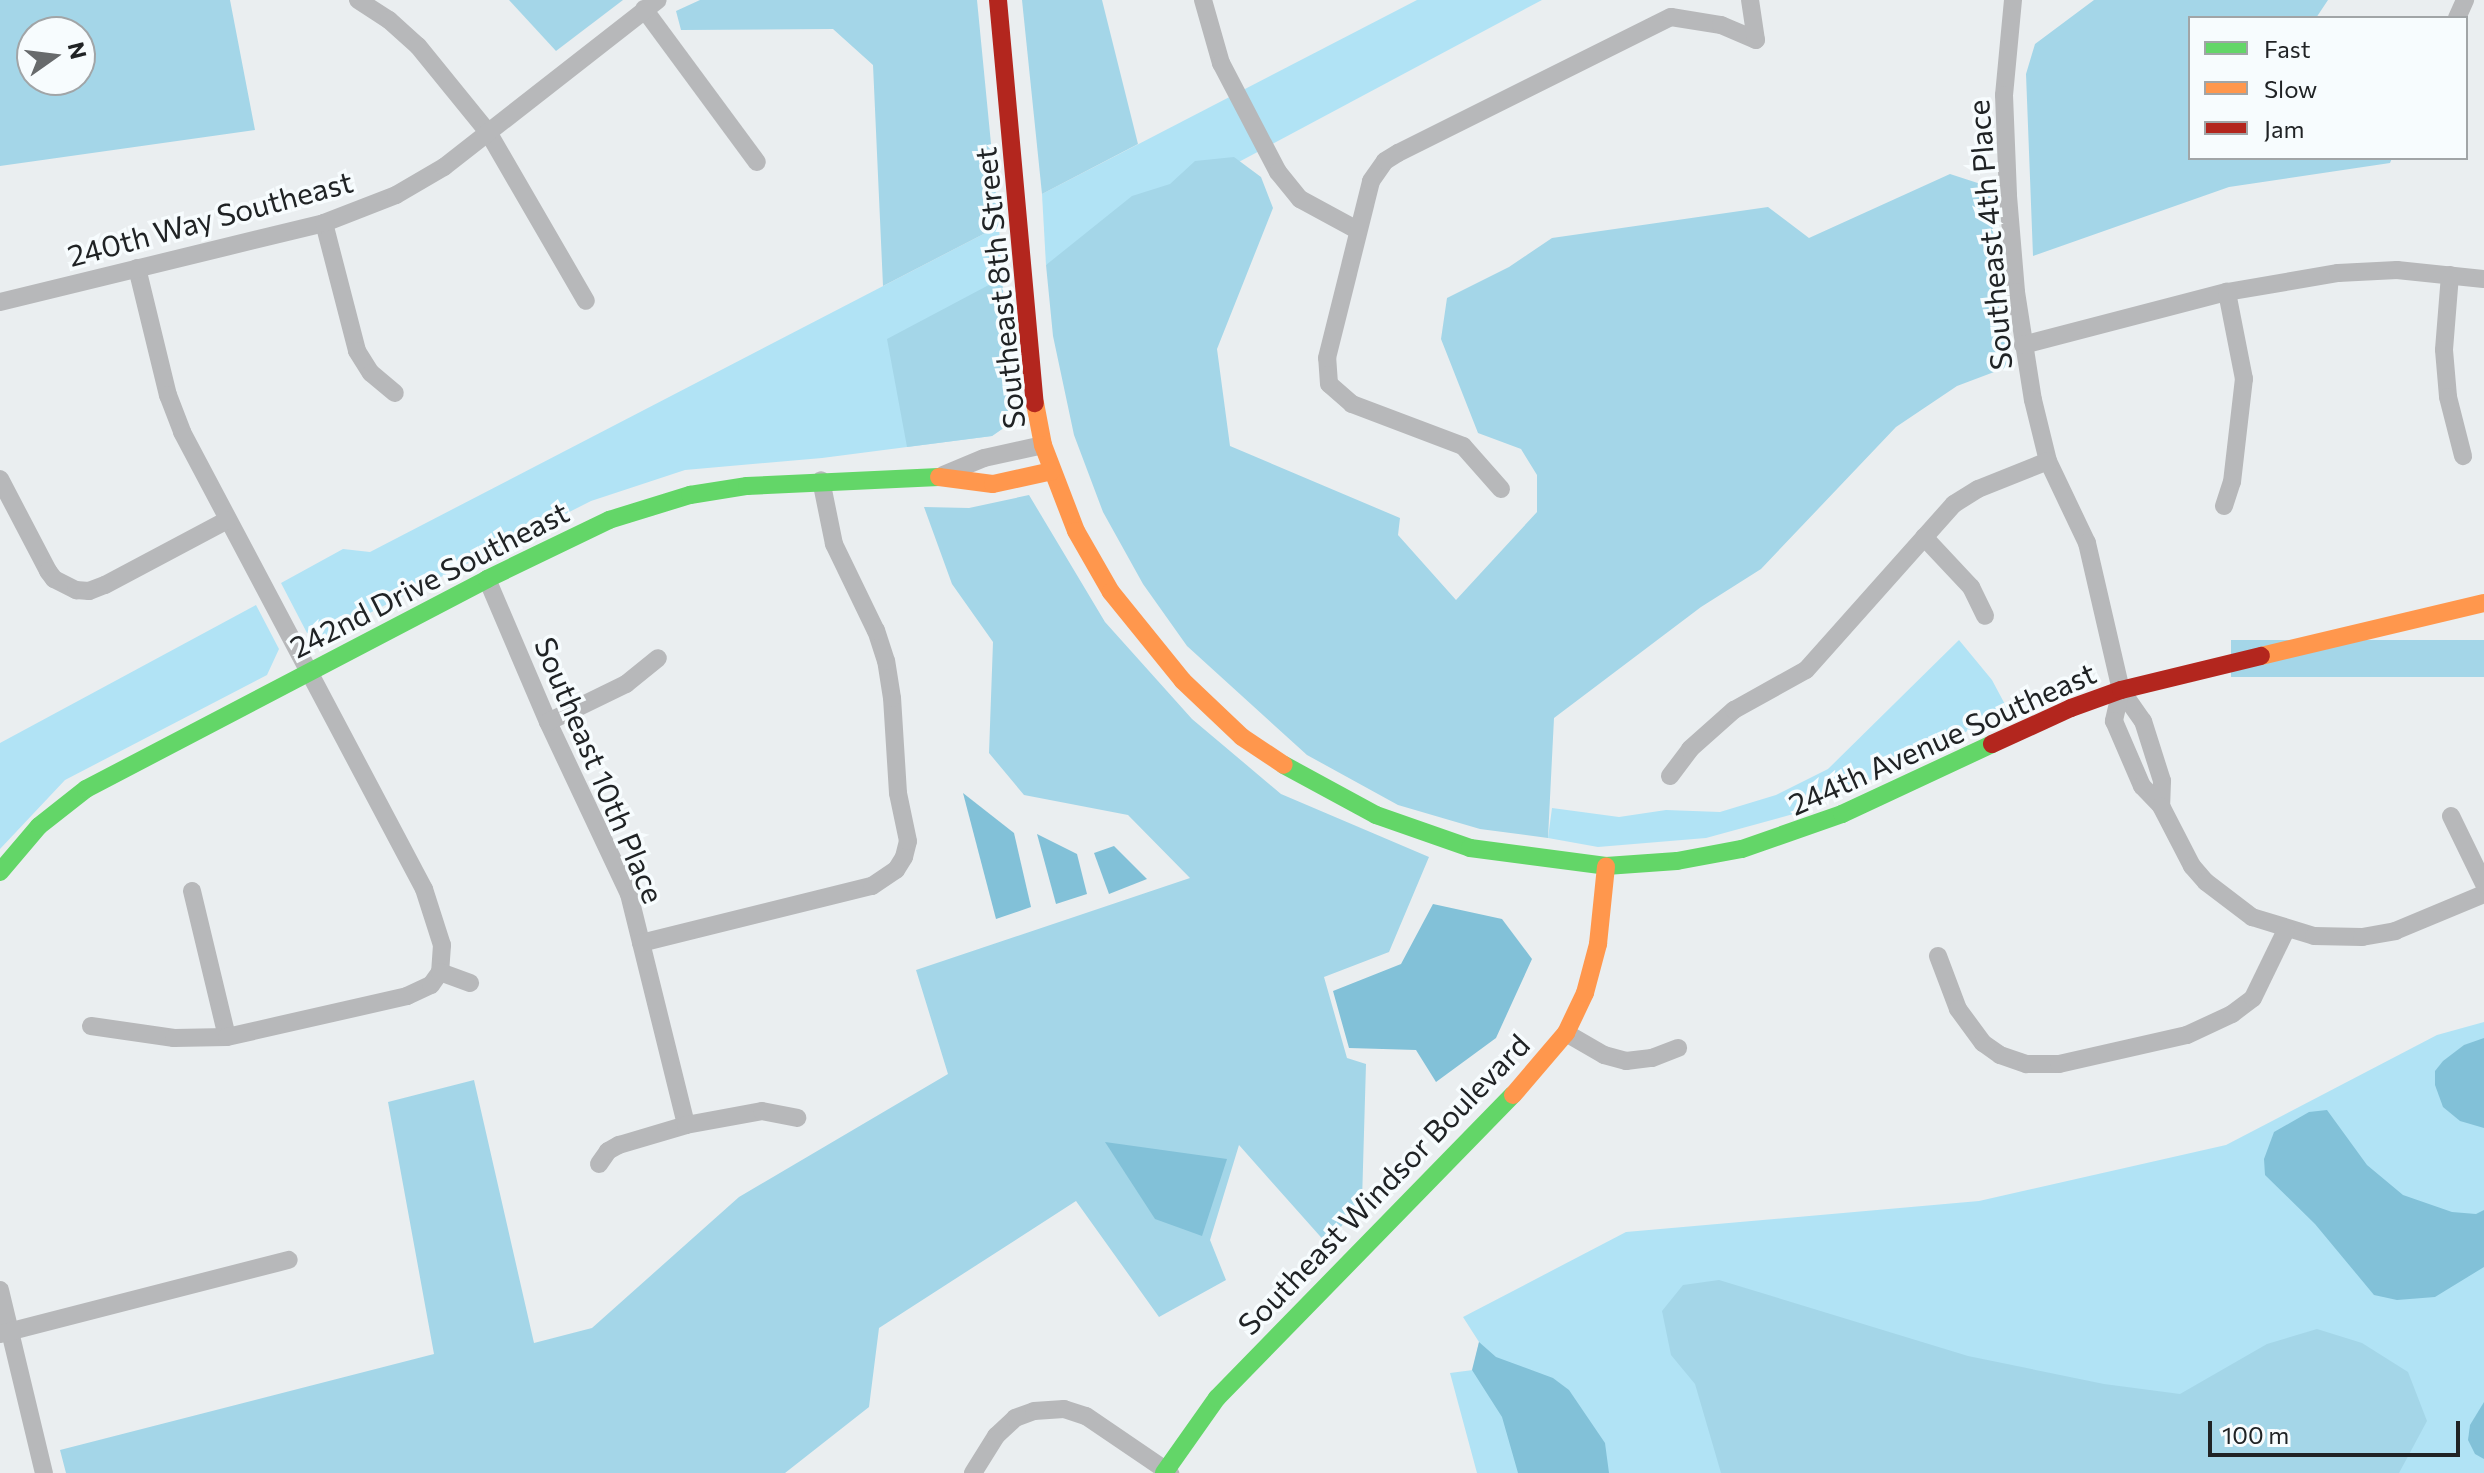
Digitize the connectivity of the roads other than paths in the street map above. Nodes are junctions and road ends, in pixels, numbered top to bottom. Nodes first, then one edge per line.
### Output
1 (358, 0) edge
2 (998, 0) edge
3 (1203, 0) edge
4 (1750, 0) edge
5 (2013, 0) edge
6 (651, 5) edge
7 (488, 132) junction
8 (757, 162) dead end
9 (324, 223) junction
10 (1357, 230) junction
11 (137, 268) junction
12 (2450, 275) junction
13 (2484, 279) edge
14 (2227, 292) junction
15 (586, 301) dead end
16 (0, 302) edge
17 (2023, 345) junction
18 (395, 393) dead end
19 (1043, 445) junction
20 (2463, 456) dead end
21 (2048, 461) junction
22 (1052, 471) junction
23 (939, 477) junction
24 (0, 479) edge
25 (821, 480) junction
26 (1501, 489) dead end
27 (2224, 506) dead end
28 (227, 520) junction
29 (1924, 537) junction
30 (487, 579) junction
31 (2484, 603) edge
32 (1985, 616) dead end
33 (658, 658) dead end
34 (310, 672) junction
35 (2121, 690) junction
36 (548, 722) junction
37 (1670, 776) dead end
38 (2161, 806) junction
39 (2451, 816) dead end
40 (1606, 866) junction
41 (0, 872) edge
42 (2484, 884) edge
43 (192, 891) dead end
44 (2484, 894) edge
45 (2286, 930) junction
46 (641, 943) junction
47 (1938, 956) dead end
48 (440, 972) junction
49 (470, 983) dead end
50 (91, 1026) dead end
51 (1566, 1033) junction
52 (227, 1037) junction
53 (1678, 1048) dead end
54 (797, 1118) dead end
55 (686, 1125) junction
56 (599, 1164) dead end
57 (289, 1260) dead end
58 (0, 1290) edge
59 (5, 1332) edge
60 (1167, 1472) edge
61 (44, 1473) edge
62 (973, 1473) edge

1 - 7 street
2 - 19 street, Southeast 8th Street
3 - 10 street
4 - 10 street
5 - 17 street, Southeast 4th Place
6 - 7 street, 240th Way Southeast
6 - 8 street
7 - 9 street, 240th Way Southeast
7 - 15 street
9 - 11 street, 240th Way Southeast
9 - 18 street
10 - 26 street
11 - 16 street, 240th Way Southeast
11 - 28 street
12 - 13 street
12 - 14 street
12 - 20 street
14 - 17 street
14 - 27 street
17 - 21 street, Southeast 4th Place
19 - 22 street, Southeast 8th Street
19 - 23 street, 242nd Drive Southeast
21 - 29 street
21 - 35 street, Southeast 4th Place
22 - 23 street, 242nd Drive Southeast
22 - 40 street, Southeast 8th Street
23 - 25 street, 242nd Drive Southeast
24 - 28 street
25 - 30 street, 242nd Drive Southeast
25 - 46 street
28 - 34 street
29 - 32 street
29 - 37 street
30 - 34 street, 242nd Drive Southeast
30 - 36 street, Southeast 10th Place
31 - 35 street, 244th Avenue Southeast
33 - 36 street
34 - 41 street, 242nd Drive Southeast
34 - 48 street
35 - 38 street, Southeast 4th Place
35 - 38 street, Southeast 4th Place
35 - 40 street, 244th Avenue Southeast
36 - 46 street, Southeast 10th Place
38 - 45 street, Southeast 4th Place
39 - 42 street
40 - 51 street, Southeast Windsor Boulevard
43 - 52 street
44 - 45 street, Southeast 4th Place
45 - 47 street
46 - 55 street, Southeast 10th Place
48 - 49 street
48 - 52 street
50 - 52 street
51 - 53 street
51 - 60 street, Southeast Windsor Boulevard
54 - 55 street
55 - 56 street
57 - 59 street
58 - 59 street
59 - 61 street
60 - 62 street

